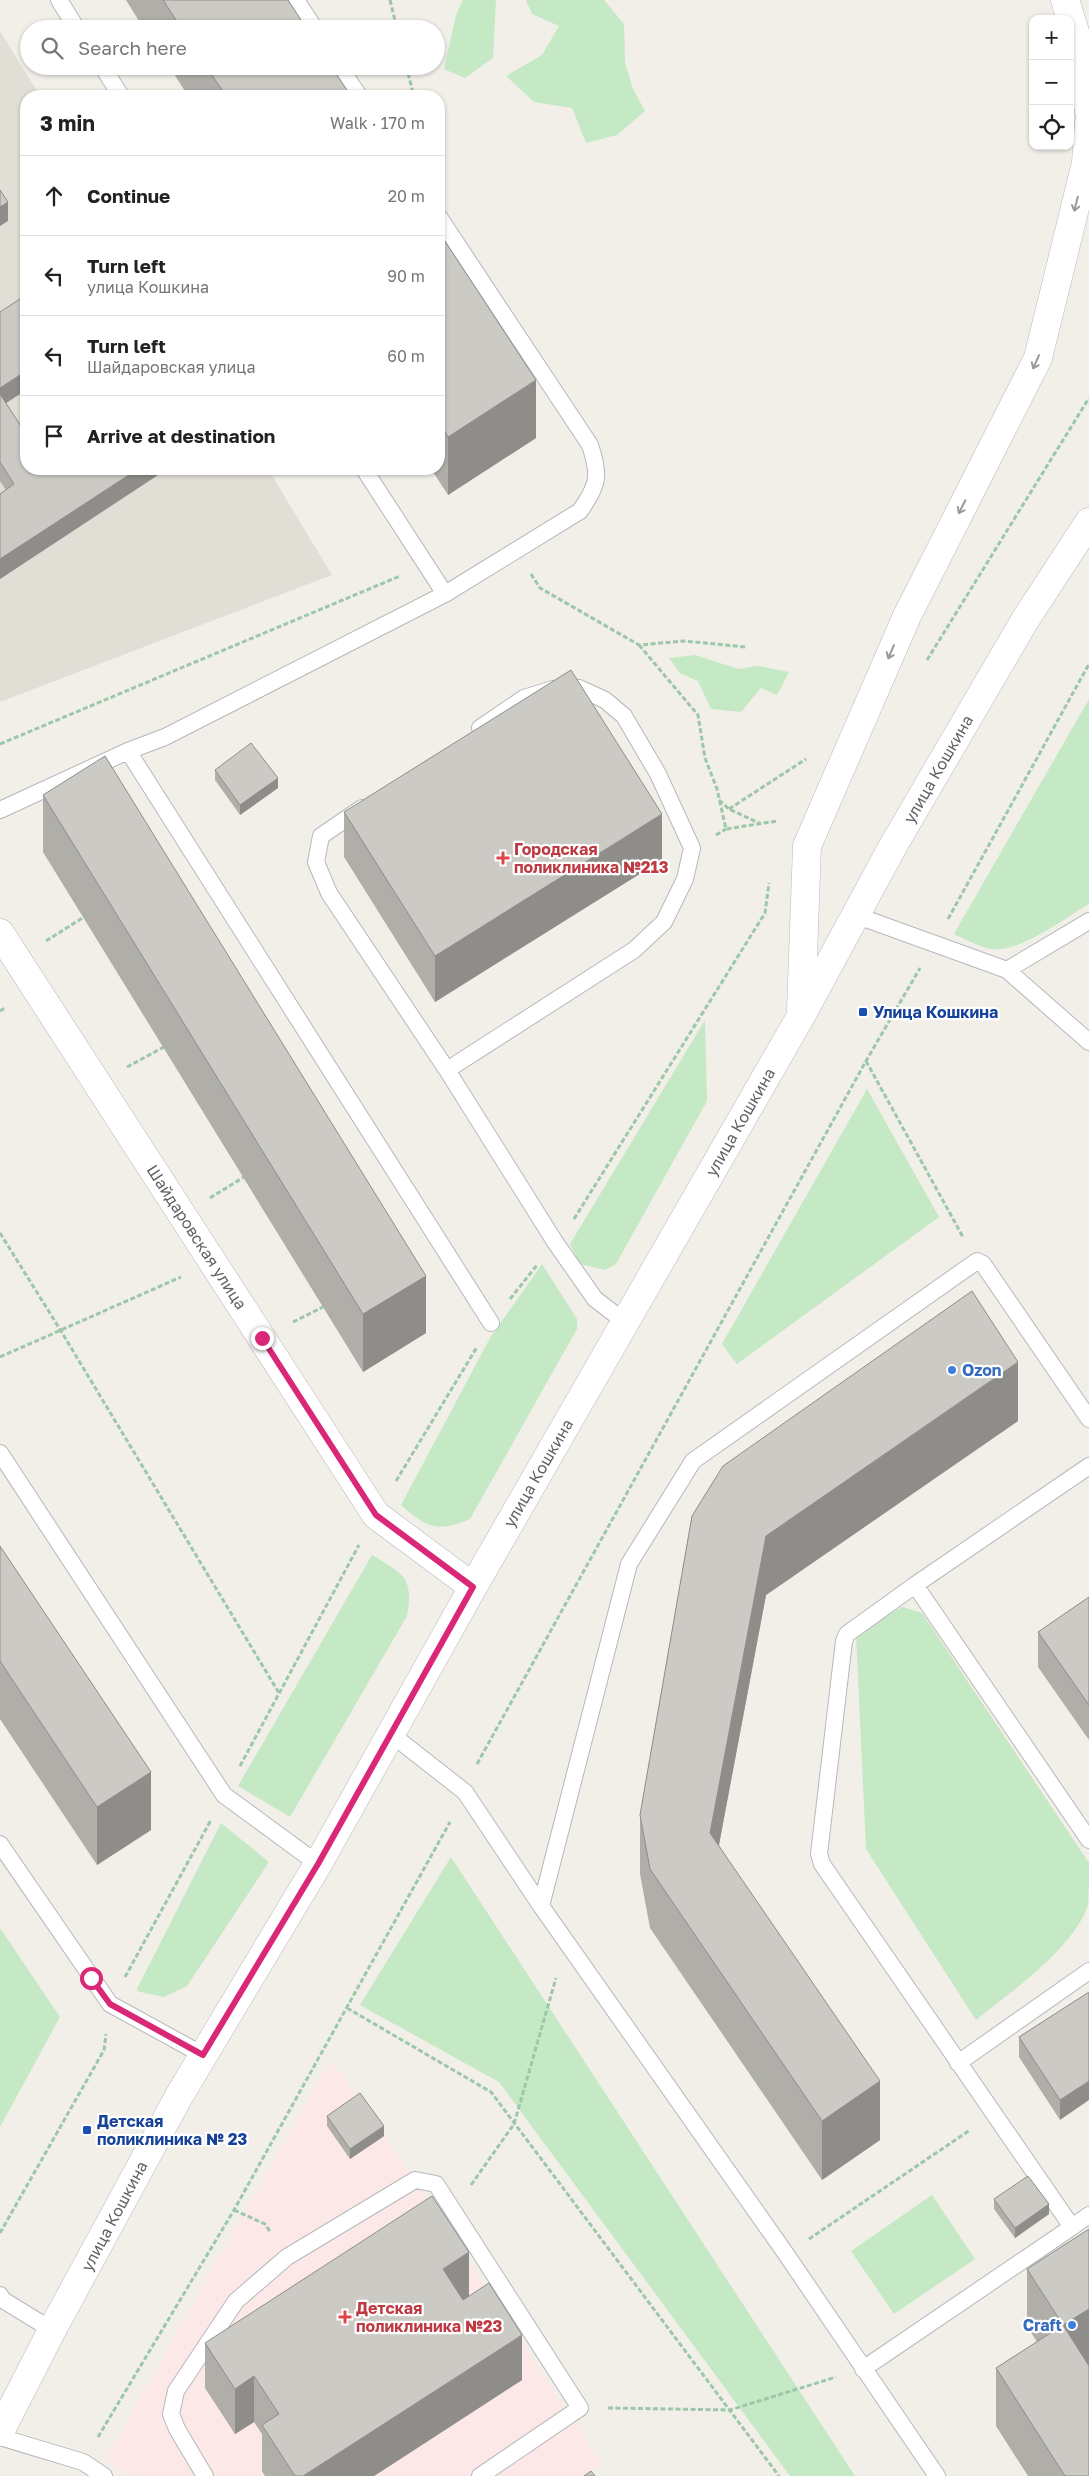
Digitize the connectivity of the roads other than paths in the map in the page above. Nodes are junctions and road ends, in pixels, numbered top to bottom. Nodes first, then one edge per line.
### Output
1 (58, 0) edge
2 (296, 0) edge
3 (1065, 0) edge
4 (71, 20) edge
5 (308, 20) edge
6 (108, 75) edge
7 (345, 75) edge
8 (117, 90) edge
9 (355, 90) edge
10 (1089, 112) edge
11 (1089, 122) edge
12 (445, 226) edge
13 (368, 475) edge
14 (1089, 522) edge
15 (445, 594) junction
16 (467, 737) edge
17 (128, 751) junction
18 (378, 797) edge
19 (0, 810) edge
20 (855, 915) junction
21 (1089, 920) edge
22 (0, 933) edge
23 (1006, 970) junction
24 (801, 1016) junction
25 (1089, 1042) edge
26 (447, 1070) junction
27 (625, 1322) junction
28 (491, 1323) dead end
29 (1089, 1419) edge
30 (0, 1453) edge
31 (1089, 1466) edge
32 (915, 1585) junction
33 (473, 1587) junction
34 (391, 1734) junction
35 (1089, 1840) edge
36 (0, 1844) edge
37 (318, 1864) junction
38 (541, 1906) junction
39 (1089, 1971) edge
40 (203, 2055) junction
41 (958, 2063) junction
42 (1089, 2215) edge
43 (1072, 2227) junction
44 (0, 2295) edge
45 (52, 2330) junction
46 (863, 2368) junction
47 (0, 2432) edge
48 (0, 2437) edge
49 (104, 2476) edge
50 (205, 2476) edge
51 (480, 2476) edge
52 (936, 2476) edge

1 - 4 lane
2 - 5 lane
3 - 10 main road
6 - 8 lane
7 - 9 lane
11 -> 24 main road
12 - 15 lane
13 - 15 lane
14 - 20 main road, улица Кошкина
15 - 17 lane
16 - 26 lane
17 - 19 lane
17 - 28 lane
18 - 26 lane
20 - 23 lane
20 - 24 main road, улица Кошкина
21 - 23 lane
22 - 33 main road, Шайдаровская улица
23 - 25 lane
24 - 27 main road, улица Кошкина
26 - 27 lane
27 - 33 main road, улица Кошкина
29 - 38 lane
30 - 37 lane
31 - 32 lane
32 - 35 lane
32 - 41 lane
33 - 34 main road, улица Кошкина
34 - 37 main road, улица Кошкина
34 - 38 lane
36 - 40 lane
37 - 40 main road, улица Кошкина
38 - 46 lane
39 - 41 lane
40 - 45 main road, улица Кошкина
41 - 43 lane
42 - 43 lane
43 - 46 lane
44 - 45 lane
45 - 47 main road, улица Кошкина
46 - 52 lane
48 - 49 lane
50 - 51 lane

